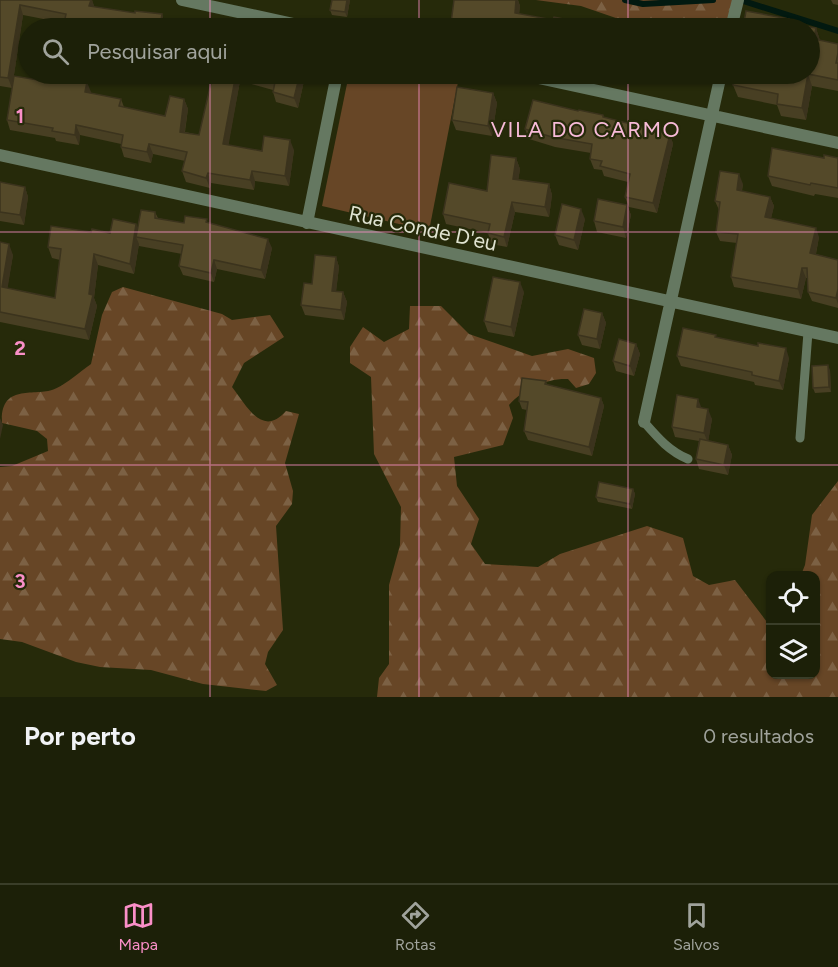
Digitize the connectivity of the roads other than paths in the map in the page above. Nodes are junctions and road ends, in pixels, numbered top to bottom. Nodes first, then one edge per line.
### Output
1 (182, 0) edge
2 (738, 0) edge
3 (266, 18) edge
4 (734, 18) edge
5 (335, 84) edge
6 (567, 84) edge
7 (719, 84) edge
8 (712, 115) junction
9 (838, 143) edge
10 (0, 155) edge
11 (307, 223) junction
12 (671, 302) junction
13 (808, 332) junction
14 (838, 338) edge
15 (644, 422) joint
16 (800, 438) dead end
17 (688, 459) dead end

1 - 3 street
2 - 4 street
5 - 11 street
6 - 8 street
7 - 8 street
8 - 9 street
8 - 12 street
10 - 11 street, Rua Conde D'eu
11 - 12 street, Rua Conde D'eu
12 - 13 street, Rua Conde D'eu
12 - 15 street
13 - 14 street, Rua Conde D'eu
13 - 16 lane
15 - 17 lane

